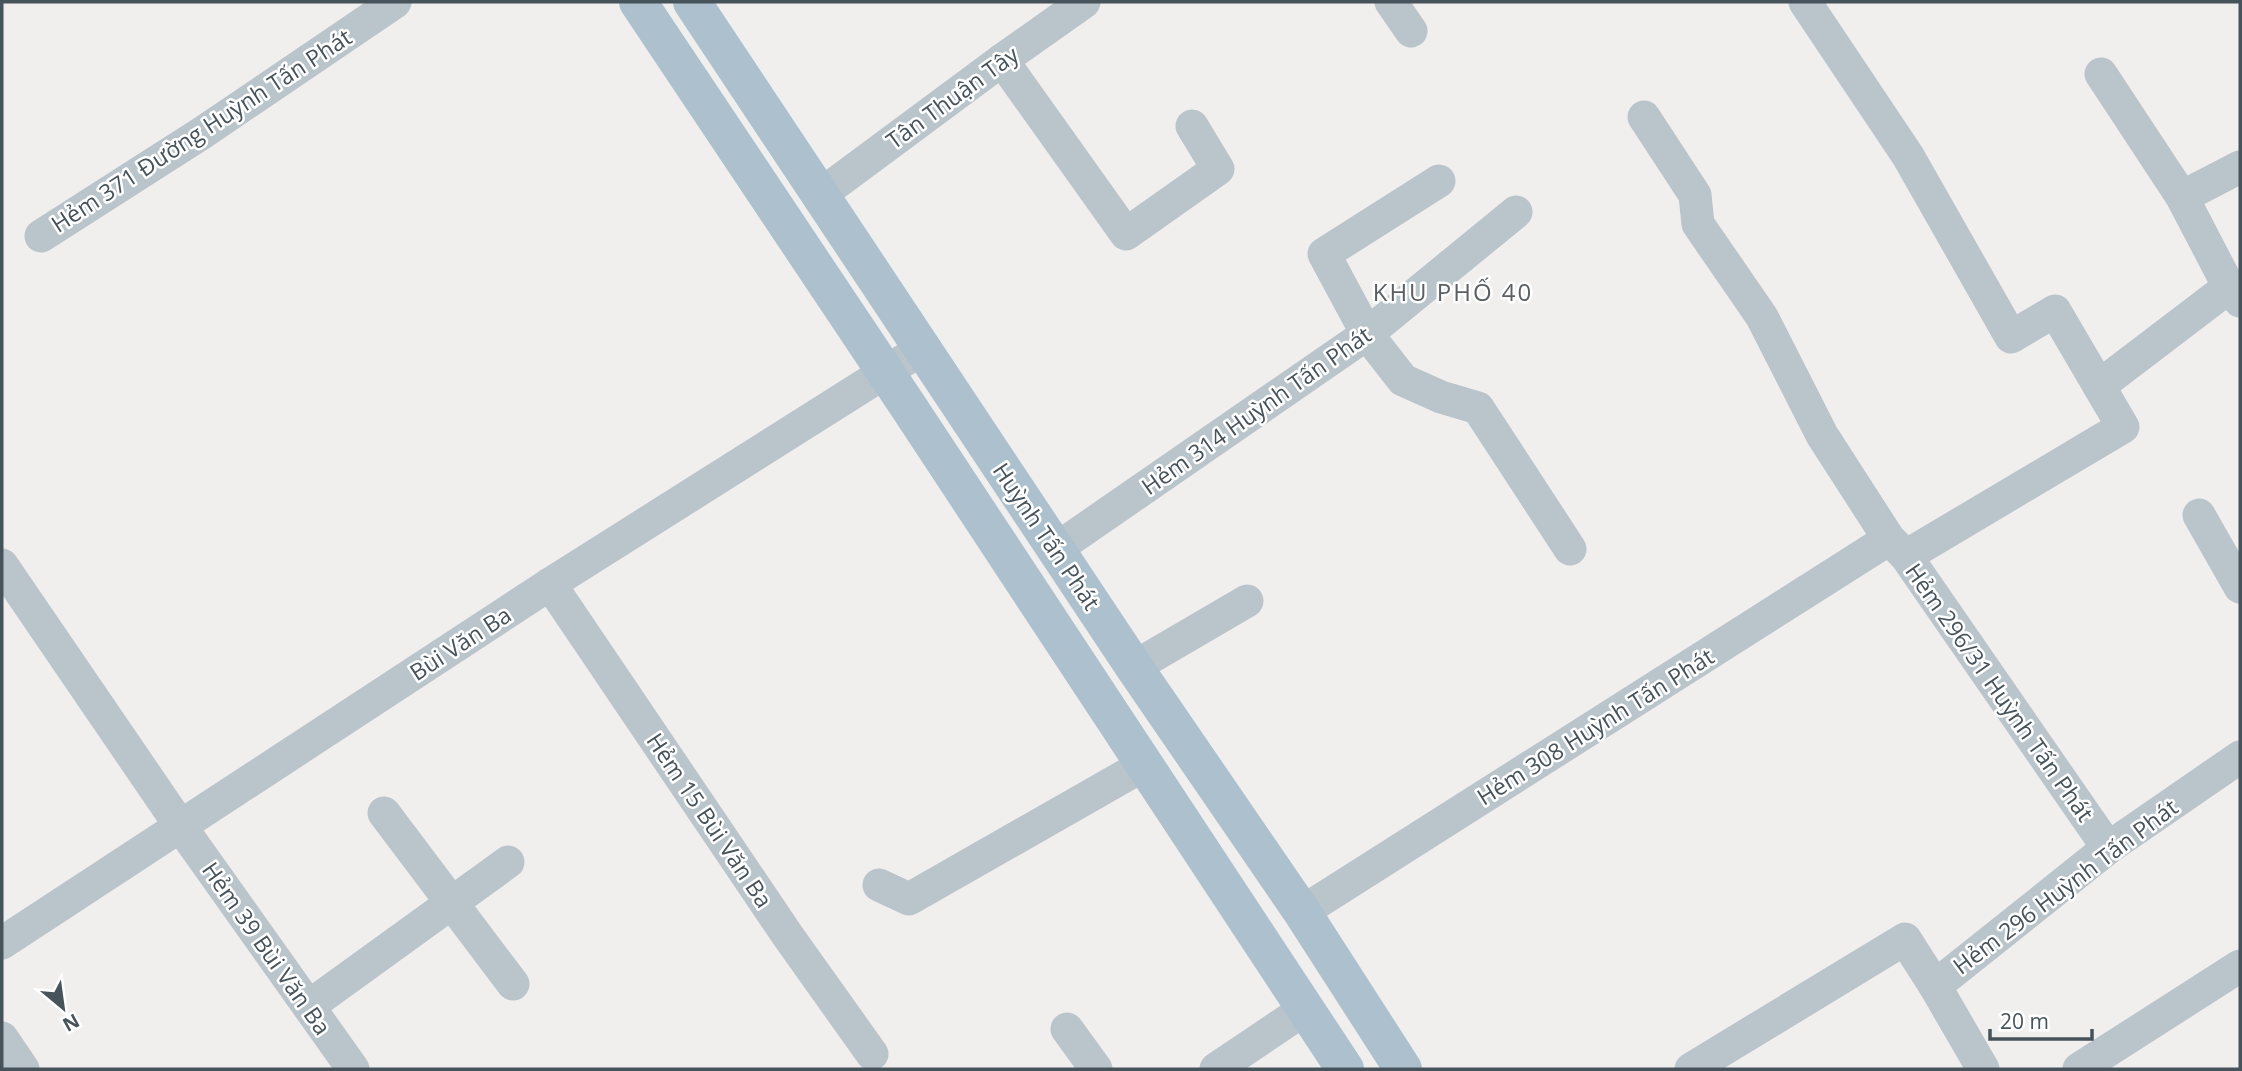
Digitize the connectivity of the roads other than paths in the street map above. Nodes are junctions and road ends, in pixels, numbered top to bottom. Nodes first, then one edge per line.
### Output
1 (396, 2) edge
2 (638, 2) edge
3 (692, 2) edge
4 (1084, 2) edge
5 (1391, 2) edge
6 (1805, 2) edge
7 (1411, 32) dead end
8 (1002, 60) junction
9 (2101, 74) dead end
10 (1644, 117) dead end
11 (1192, 126) dead end
12 (2240, 167) edge
13 (1439, 181) dead end
14 (820, 195) junction
15 (2182, 197) junction
16 (1516, 212) dead end
17 (41, 236) dead end
18 (2235, 294) edge
19 (1367, 334) junction
20 (922, 349) junction
21 (886, 373) junction
22 (2099, 386) junction
23 (2199, 515) dead end
24 (1898, 547) junction
25 (1056, 549) junction
26 (1570, 549) dead end
27 (2, 565) edge
28 (550, 584) junction
29 (2240, 587) edge
30 (1247, 601) dead end
31 (1134, 667) junction
32 (2240, 757) edge
33 (1144, 765) junction
34 (384, 813) dead end
35 (181, 827) junction
36 (2108, 848) junction
37 (509, 862) dead end
38 (879, 885) dead end
39 (452, 903) junction
40 (1302, 912) junction
41 (2, 943) edge
42 (2240, 966) edge
43 (513, 985) dead end
44 (1935, 986) junction
45 (309, 1006) junction
46 (1305, 1009) junction
47 (1067, 1029) dead end
48 (2, 1038) edge
49 (872, 1054) dead end
50 (1397, 1067) edge
51 (23, 1069) edge
52 (353, 1069) edge
53 (1096, 1069) edge
54 (1216, 1069) edge
55 (1345, 1069) edge
56 (1691, 1069) edge
57 (1983, 1069) edge
58 (2079, 1069) edge

1 - 17 street, Hẻm 371 Đường Huỳnh Tấn Phát
2 - 21 main road, Huỳnh Tấn Phát
3 - 14 main road, Huỳnh Tấn Phát
4 - 8 street, Tân Thuận Tây
5 - 7 street
6 - 22 street
8 - 11 street
8 - 14 street, Tân Thuận Tây
9 - 15 street
10 - 24 street, Hẻm 296/31 Huỳnh Tấn Phát
12 - 15 street
13 - 19 street
14 - 20 main road, Huỳnh Tấn Phát
15 - 18 street
16 - 19 street, Hẻm 314 Huỳnh Tấn Phát
18 - 22 street
19 - 25 street, Hẻm 314 Huỳnh Tấn Phát
19 - 26 street
20 - 21 street, Bùi Văn Ba
20 - 25 main road, Huỳnh Tấn Phát
21 - 28 street, Bùi Văn Ba
21 - 33 main road, Huỳnh Tấn Phát
22 - 24 street, Hẻm 308 Huỳnh Tấn Phát
23 - 29 street
24 - 36 street, Hẻm 296/31 Huỳnh Tấn Phát
24 - 40 street, Hẻm 308 Huỳnh Tấn Phát
25 - 31 main road, Huỳnh Tấn Phát
27 - 35 street, Hẻm 39 Bùi Văn Ba
28 - 35 street, Bùi Văn Ba
28 - 49 street, Hẻm 15 Bùi Văn Ba
30 - 31 street
31 - 40 main road, Huỳnh Tấn Phát
32 - 36 street, Hẻm 296 Huỳnh Tấn Phát
33 - 38 street
33 - 46 main road, Huỳnh Tấn Phát
34 - 39 street
35 - 41 street, Bùi Văn Ba
35 - 45 street, Hẻm 39 Bùi Văn Ba
36 - 44 street, Hẻm 296 Huỳnh Tấn Phát
37 - 39 street
39 - 43 street
39 - 45 street
40 - 50 main road, Huỳnh Tấn Phát
42 - 58 street
44 - 56 street, Hẻm 296 Huỳnh Tấn Phát
44 - 57 street
45 - 52 street, Hẻm 39 Bùi Văn Ba
46 - 54 street
46 - 55 main road, Huỳnh Tấn Phát
47 - 53 street
48 - 51 street

